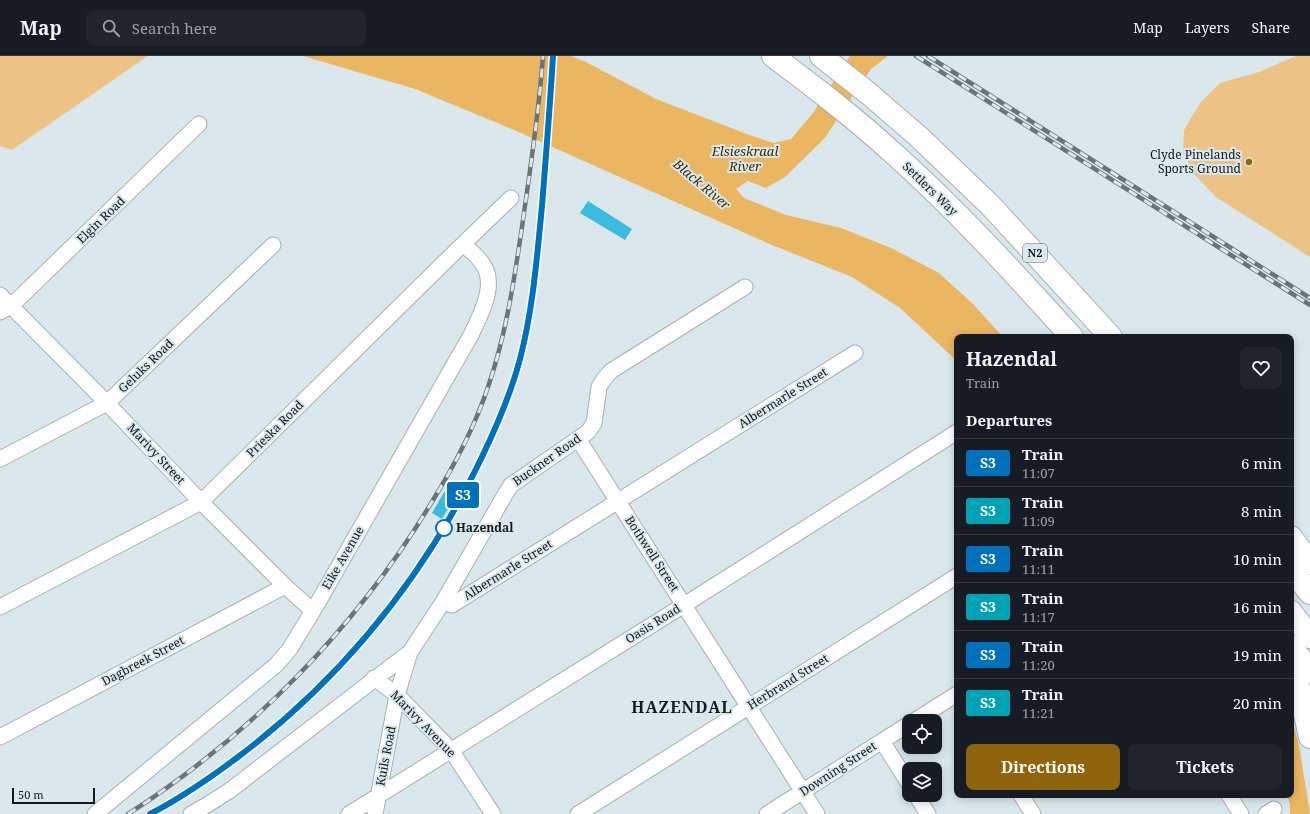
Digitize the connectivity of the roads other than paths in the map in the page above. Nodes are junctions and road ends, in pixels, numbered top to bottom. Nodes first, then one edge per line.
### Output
1 (773, 56) edge
2 (821, 56) edge
3 (199, 124) dead end
4 (511, 198) dead end
5 (462, 244) junction
6 (273, 245) dead end
7 (745, 287) dead end
8 (0, 295) edge
9 (6, 309) edge
10 (1069, 334) edge
11 (1108, 334) edge
12 (855, 353) dead end
13 (107, 403) junction
14 (954, 434) edge
15 (578, 439) junction
16 (0, 459) edge
17 (618, 501) junction
18 (201, 502) junction
19 (1294, 540) edge
20 (1294, 541) edge
21 (1310, 556) edge
22 (1310, 562) edge
23 (1294, 573) edge
24 (954, 578) edge
25 (285, 586) junction
26 (1310, 594) edge
27 (443, 602) junction
28 (684, 604) junction
29 (0, 607) edge
30 (313, 611) junction
31 (1294, 616) edge
32 (1310, 637) edge
33 (1294, 650) edge
34 (410, 652) junction
35 (1310, 672) edge
36 (1294, 673) edge
37 (374, 678) junction
38 (397, 695) junction
39 (954, 696) edge
40 (749, 706) junction
41 (925, 714) edge
42 (902, 728) edge
43 (0, 736) edge
44 (1310, 737) edge
45 (882, 741) junction
46 (451, 750) junction
47 (902, 773) edge
48 (803, 792) junction
49 (378, 795) junction
50 (1023, 798) edge
51 (1231, 798) edge
52 (920, 802) edge
53 (95, 814) edge
54 (190, 814) edge
55 (349, 814) edge
56 (375, 814) edge
57 (493, 814) edge
58 (578, 814) edge
59 (767, 814) edge
60 (817, 814) edge
61 (928, 814) edge
62 (1033, 814) edge
63 (1241, 814) edge

1 - 10 highway, Settlers Way / N2
2 - 11 highway, N2
3 - 9 street, Elgin Road
4 - 5 street, Prieska Road
5 - 18 street, Prieska Road
5 - 30 street, Eike Avenue
6 - 13 street, Geluks Road
7 - 15 street, Buckner Road
8 - 9 street, Marivy Street
9 - 13 street, Marivy Street
12 - 17 street, Albermarle Street
13 - 16 street, Geluks Road
13 - 18 street, Marivy Street
14 - 28 street, Oasis Road
15 - 17 street, Bothwell Street
15 - 27 street, Buckner Road
17 - 27 street, Albermarle Street
17 - 28 street, Bothwell Street
18 - 25 street, Marivy Street
18 - 29 street, Prieska Road
19 - 21 highway
20 - 22 highway
23 - 26 highway
24 - 40 street, Herbrand Street
25 - 30 street, Marivy Street
25 - 43 street, Dagbreek Street
27 - 34 street
28 - 40 street, Bothwell Street
28 - 46 street, Oasis Road
30 - 53 street, Eike Avenue
31 - 32 highway
33 - 35 highway
34 - 37 street
34 - 38 street, Kuils Road
36 - 44 highway
37 - 38 street, Marivy Avenue
37 - 54 street
38 - 46 street, Marivy Avenue
38 - 49 street, Kuils Road
39 - 41 street
40 - 48 street, Bothwell Street
40 - 58 street, Herbrand Street
42 - 45 street, Downing Street
45 - 47 street
45 - 48 street, Downing Street
46 - 49 street, Oasis Road
46 - 57 street, Marivy Avenue
48 - 59 street, Downing Street
48 - 60 street, Bothwell Street
49 - 55 street, Oasis Road
49 - 56 street, Kuils Road
50 - 62 street
51 - 63 street
52 - 61 street

